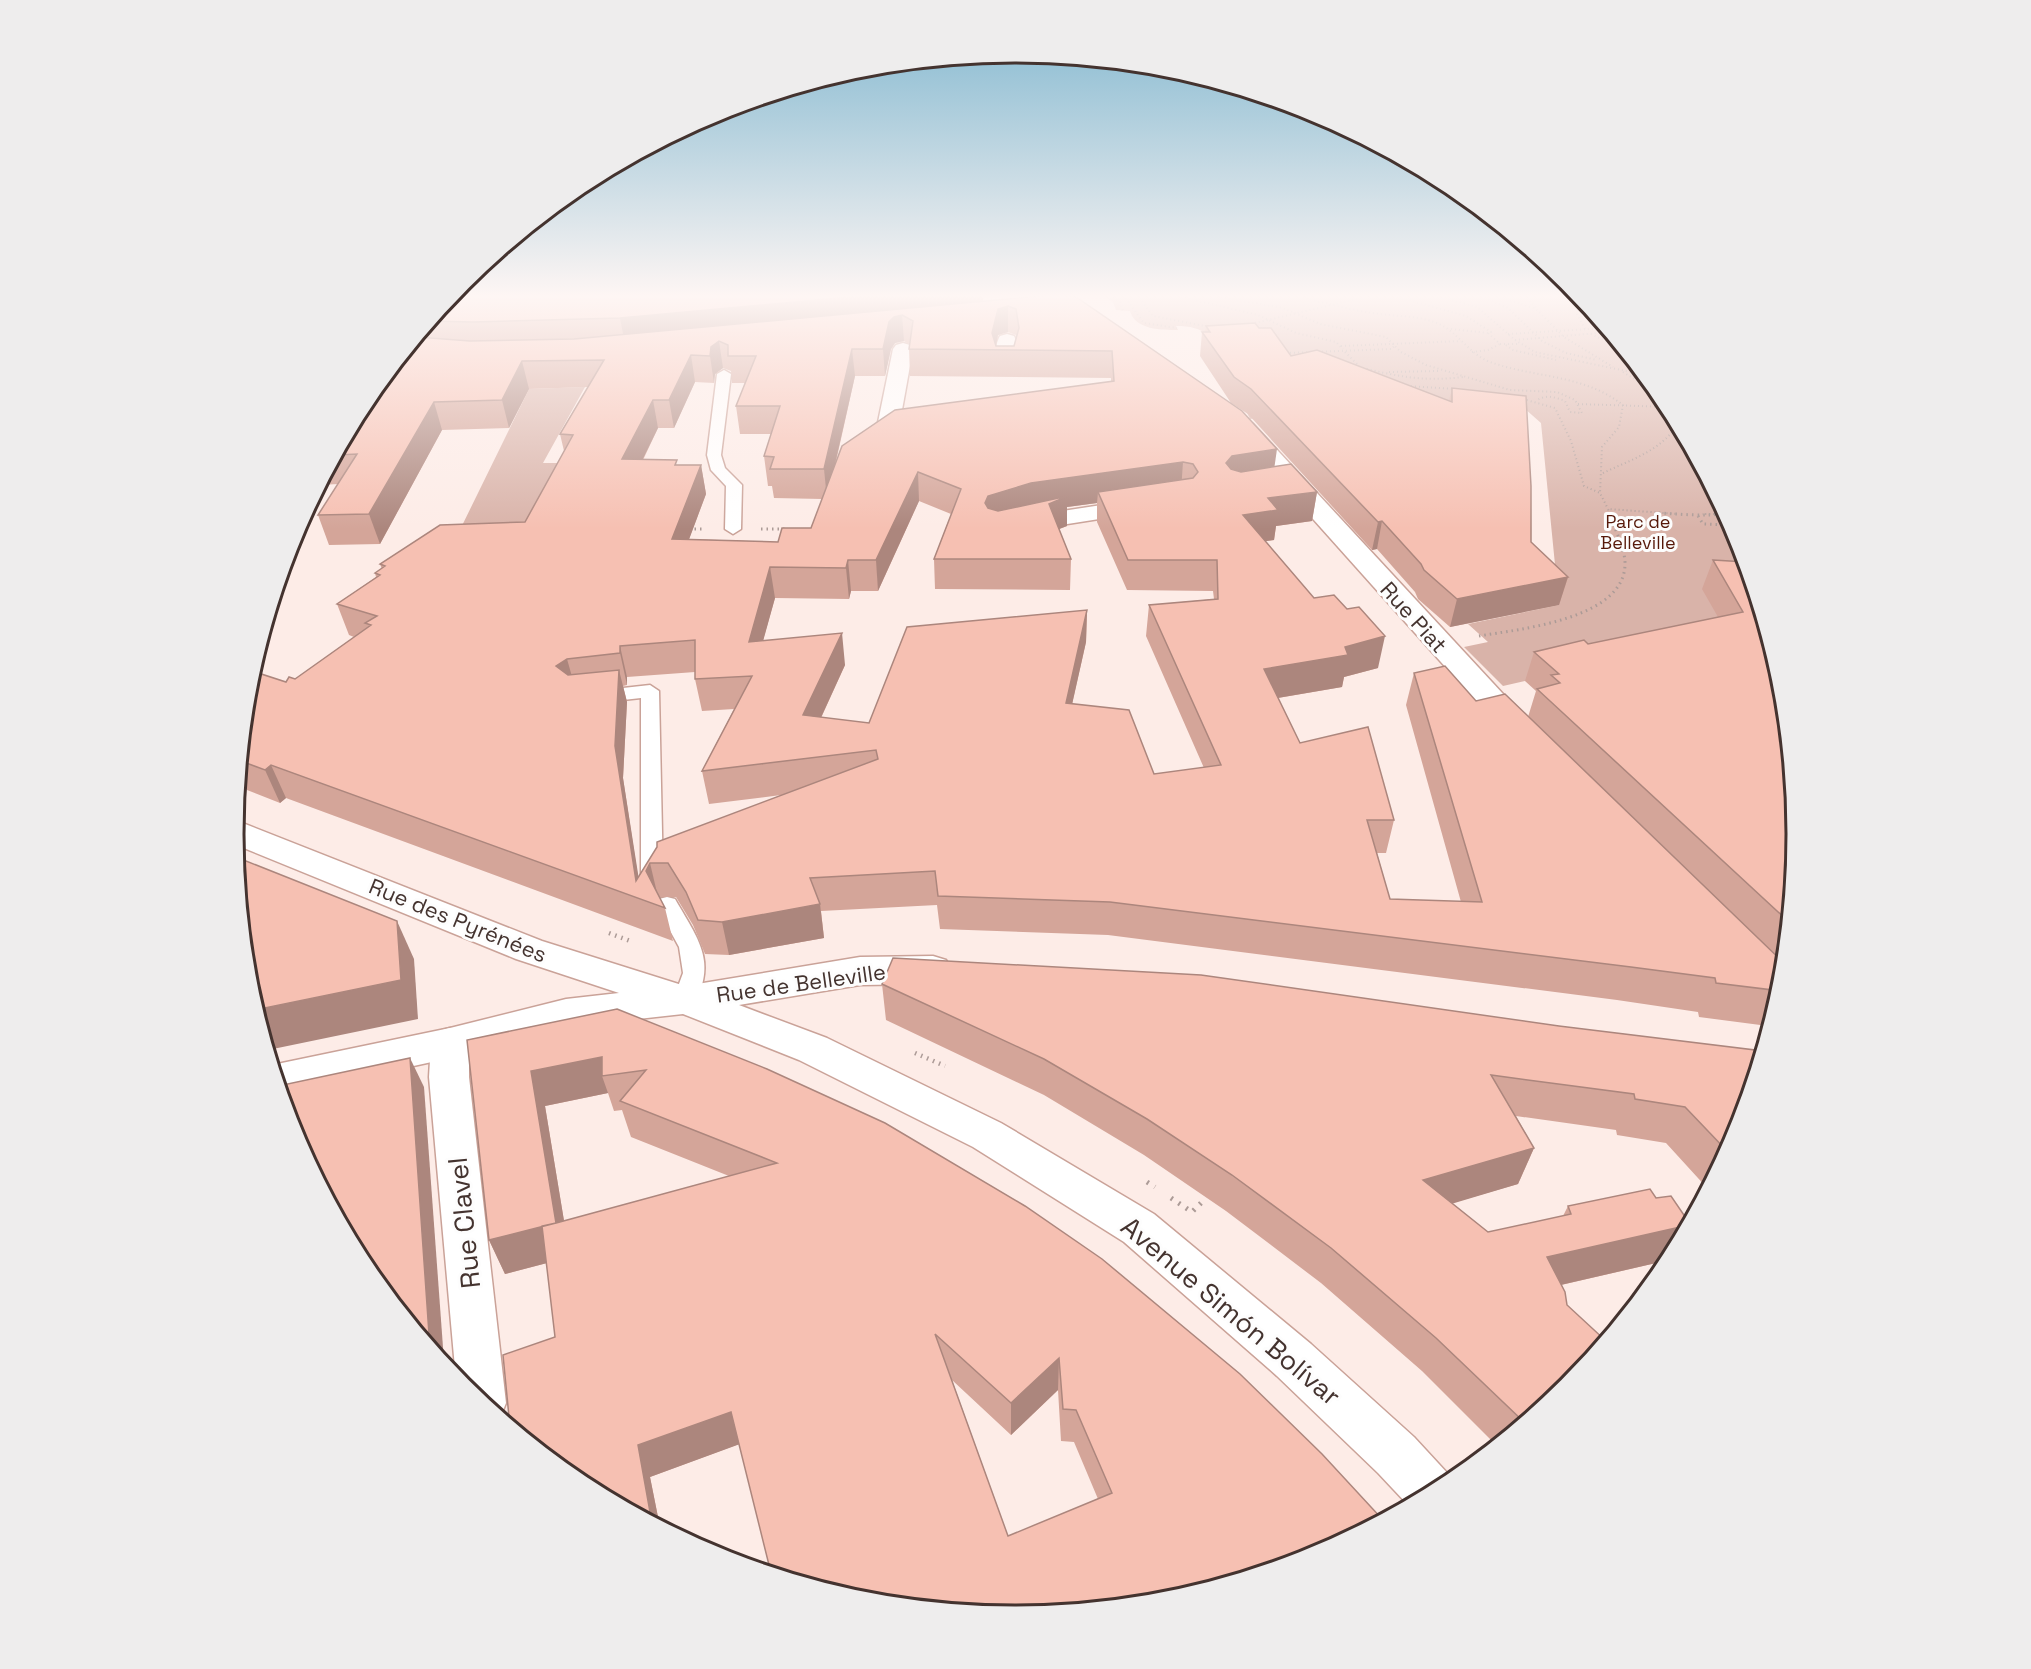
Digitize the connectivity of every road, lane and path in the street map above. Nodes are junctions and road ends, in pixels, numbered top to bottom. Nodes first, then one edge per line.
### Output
1 (898, 373) edge
2 (1382, 373) joint
3 (1385, 373) edge
4 (1451, 373) edge
5 (1531, 373) edge
6 (724, 374) edge
7 (1468, 377) junction
8 (1398, 385) edge
9 (1456, 389) edge
10 (1513, 398) edge
11 (1536, 401) junction
12 (1578, 404) junction
13 (1623, 405) junction
14 (1657, 406) edge
15 (1230, 416) edge
16 (887, 432) edge
17 (1674, 434) joint
18 (1685, 451) edge
19 (1603, 473) junction
20 (1600, 494) junction
21 (1169, 501) edge
22 (1608, 509) junction
23 (1716, 514) edge
24 (1698, 516) junction
25 (1721, 525) edge
26 (680, 529) edge
27 (733, 529) junction
28 (789, 529) edge
29 (999, 532) edge
30 (1471, 638) dead end
31 (576, 699) edge
32 (1535, 746) edge
33 (244, 835) edge
34 (652, 879) edge
35 (668, 905) edge
36 (609, 933) dead end
37 (633, 942) dead end
38 (969, 970) edge
39 (685, 1000) junction
40 (450, 1043) junction
41 (915, 1053) dead end
42 (945, 1066) dead end
43 (284, 1079) edge
44 (1176, 1201) dead end
45 (1201, 1203) edge
46 (481, 1390) edge
47 (1426, 1487) edge

1 - 16 street
2 - 3 path
2 - 7 path
4 - 7 path
5 - 13 path
6 - 27 lane
7 - 12 path
8 - 9 path
10 - 11 path
11 - 12 path
11 - 20 path
12 - 13 path
13 - 14 path
13 - 19 path
15 - 32 street, Rue Piat
17 - 18 path
17 - 19 path
19 - 20 path
20 - 22 path
21 - 29 street
22 - 24 path
22 - 30 path
23 - 24 path
24 - 25 path
26 - 27 path
27 - 28 path
31 - 34 lane
33 - 39 street, Rue des Pyrénées
35 - 39 lane
36 - 37 path
38 - 39 street, Rue de Belleville
39 - 40 street, Rue de Belleville
39 - 47 street, Avenue Simón Bolívar
40 - 43 street, Rue de Belleville
40 - 46 street, Rue Clavel
41 - 42 path
44 - 45 path

